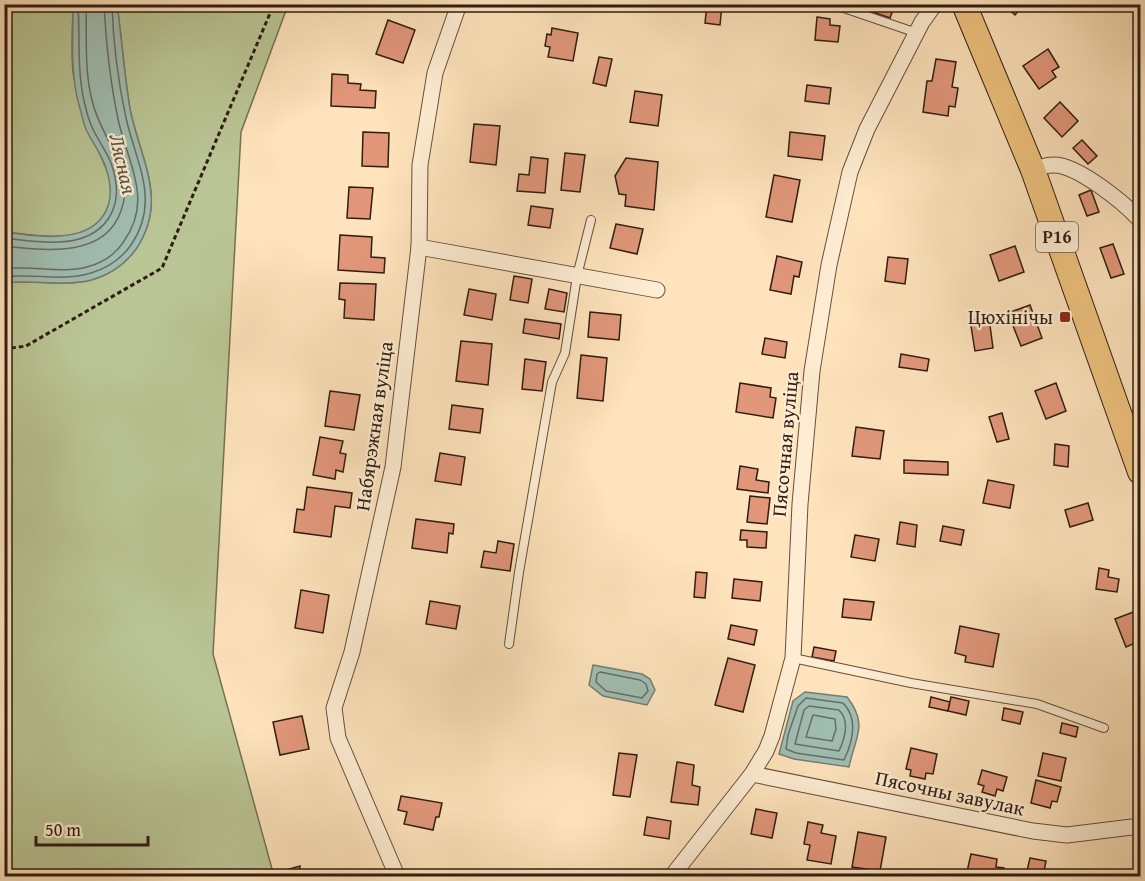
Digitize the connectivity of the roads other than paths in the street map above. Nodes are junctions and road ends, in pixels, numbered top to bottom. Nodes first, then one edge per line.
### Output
1 (459, 4) edge
2 (832, 4) edge
3 (935, 4) edge
4 (964, 4) edge
5 (916, 33) junction
6 (1033, 170) junction
7 (591, 220) dead end
8 (1140, 220) edge
9 (418, 247) junction
10 (577, 276) junction
11 (657, 290) dead end
12 (1140, 472) edge
13 (509, 644) dead end
14 (793, 658) junction
15 (1104, 728) dead end
16 (752, 774) junction
17 (1140, 826) edge
18 (397, 876) edge
19 (672, 876) edge

1 - 9 street, Набярэжная вуліца
2 - 5 lane
3 - 5 street, Пясочная вуліца
4 - 6 main road, Р16
5 - 14 street, Пясочная вуліца
6 - 8 street
6 - 12 main road, Р16
7 - 10 lane
9 - 10 street
9 - 18 street, Набярэжная вуліца
10 - 11 street
10 - 13 lane
14 - 15 lane
14 - 16 street, Пясочная вуліца
16 - 17 street, Пясочны завулак
16 - 19 street, Пясочная вуліца

